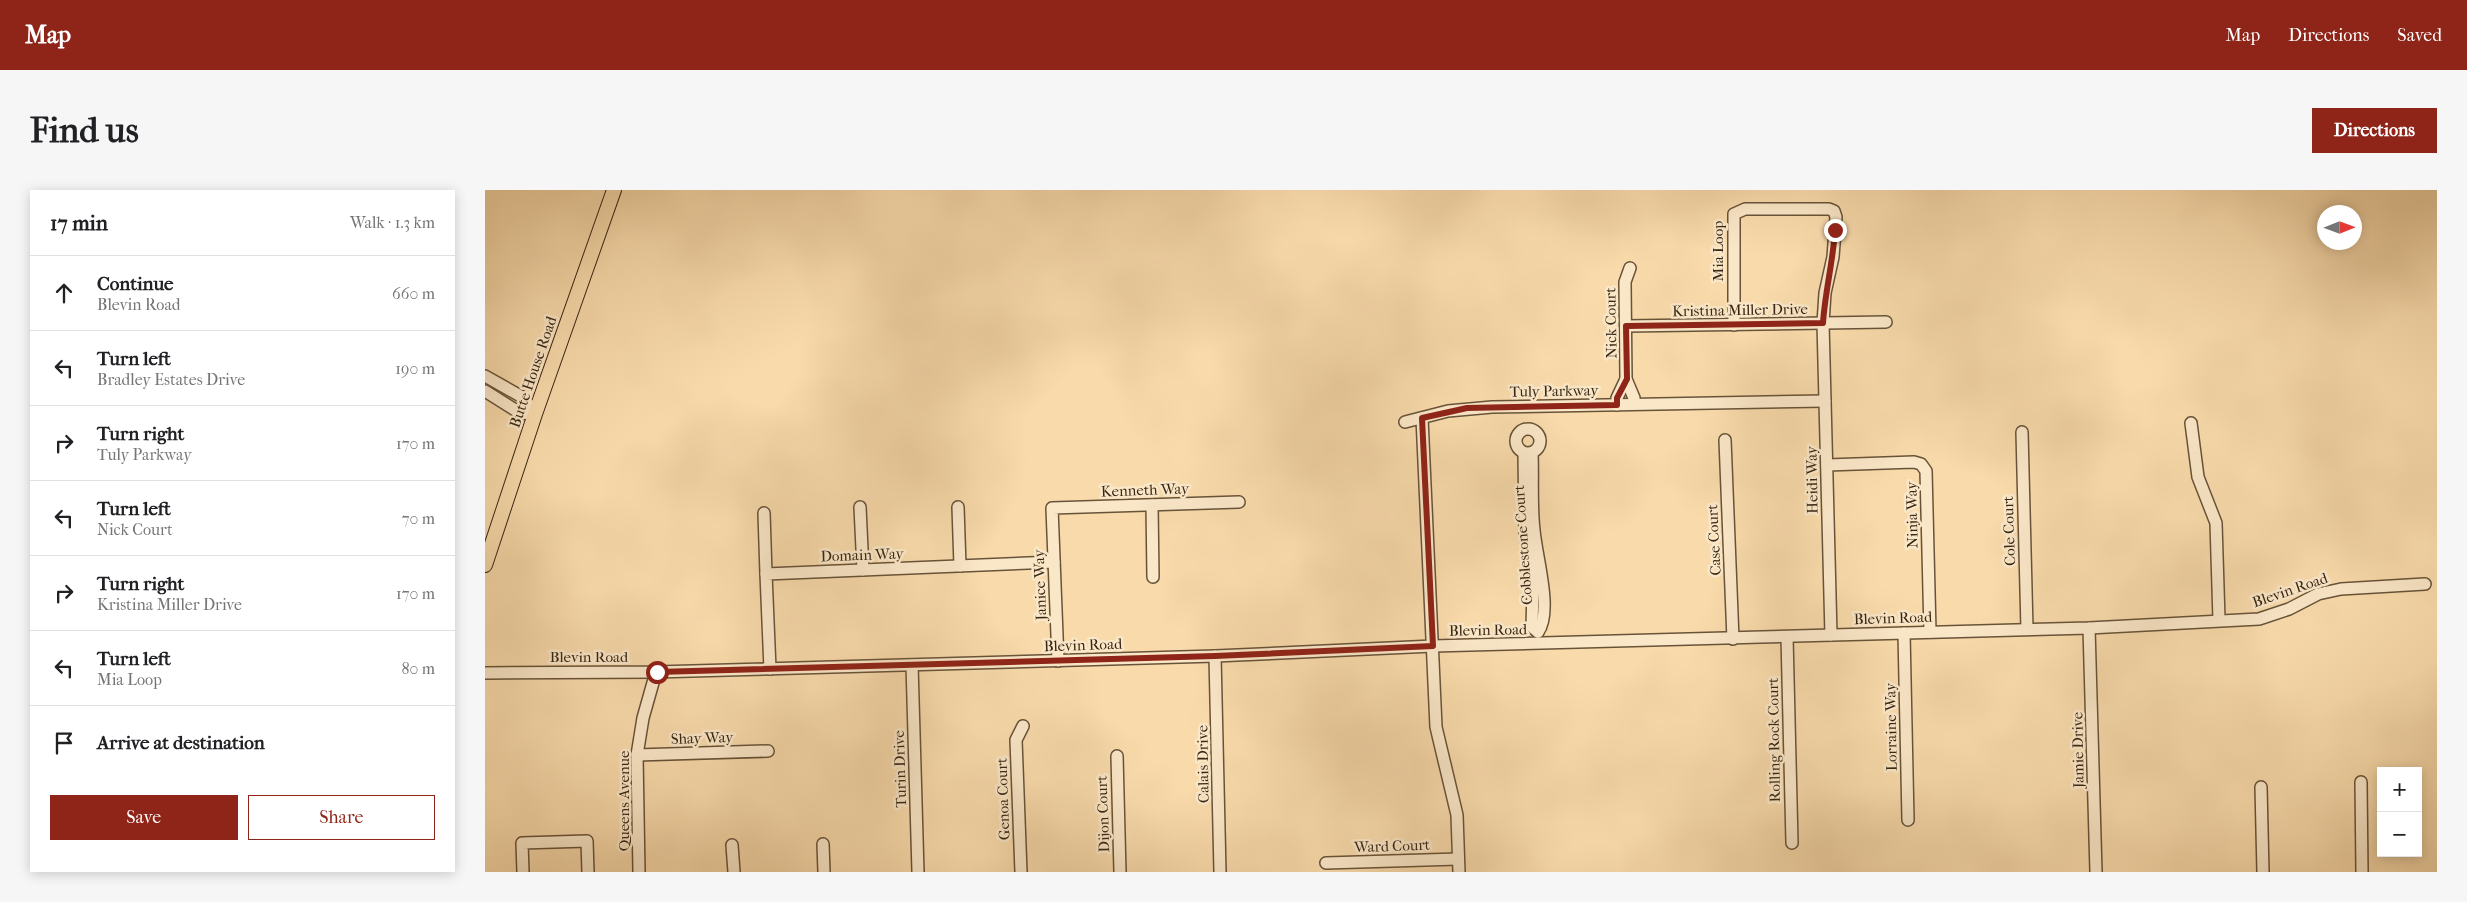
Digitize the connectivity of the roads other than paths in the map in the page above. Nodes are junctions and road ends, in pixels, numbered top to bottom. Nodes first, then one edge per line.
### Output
1 (614, 190) edge
2 (1630, 268) dead end
3 (1886, 322) dead end
4 (1823, 323) junction
5 (1734, 325) junction
6 (1626, 326) junction
7 (485, 376) edge
8 (1627, 379) junction
9 (485, 392) edge
10 (1825, 401) junction
11 (1634, 404) junction
12 (1617, 405) junction
13 (535, 414) junction
14 (1422, 418) junction
15 (1405, 422) dead end
16 (2191, 423) dead end
17 (2022, 432) dead end
18 (1725, 440) dead end
19 (1528, 453) dead end
20 (1827, 465) junction
21 (1239, 502) dead end
22 (1152, 505) junction
23 (860, 506) dead end
24 (958, 507) dead end
25 (1052, 508) joint
26 (764, 513) dead end
27 (1054, 562) junction
28 (485, 565) edge
29 (960, 566) junction
30 (863, 570) junction
31 (766, 574) junction
32 (1153, 578) dead end
33 (2425, 584) dead end
34 (2219, 620) junction
35 (2089, 628) junction
36 (2027, 630) junction
37 (1930, 632) junction
38 (1904, 633) junction
39 (1831, 635) junction
40 (1787, 637) junction
41 (1538, 638) junction
42 (1733, 639) junction
43 (1433, 646) junction
44 (1215, 656) junction
45 (1058, 661) junction
46 (912, 665) junction
47 (770, 669) junction
48 (657, 672) junction
49 (485, 673) edge
50 (1023, 726) dead end
51 (768, 751) dead end
52 (637, 755) junction
53 (1117, 756) dead end
54 (2361, 782) dead end
55 (2261, 787) dead end
56 (1908, 820) dead end
57 (1792, 843) dead end
58 (823, 844) dead end
59 (733, 845) dead end
60 (1458, 859) junction
61 (1326, 863) dead end
62 (523, 872) edge
63 (588, 872) edge
64 (639, 872) edge
65 (734, 872) edge
66 (825, 872) edge
67 (918, 872) edge
68 (1021, 872) edge
69 (1120, 872) edge
70 (1220, 872) edge
71 (1459, 872) edge
72 (2096, 872) edge
73 (2263, 872) edge
74 (2362, 872) edge

1 - 13 main road, Butte House Road
2 - 6 street, Nick Court
3 - 4 street, Kristina Miller Drive
4 - 5 street, Kristina Miller Drive
4 - 5 street, Mia Loop
4 - 10 street, Heidi Way
5 - 6 street, Kristina Miller Drive
6 - 8 street, Nick Court
7 - 13 street
8 - 11 street, Nick Court
8 - 12 street, Nick Court
9 - 13 street
10 - 11 street, Tuly Parkway
10 - 20 street, Heidi Way
11 - 12 street, Tuly Parkway
12 - 14 street, Tuly Parkway
13 - 28 main road, Butte House Road
14 - 15 street, Tuly Parkway
14 - 43 street
16 - 34 street
17 - 36 street, Cole Court
18 - 42 street, Case Court
19 - 41 street, Cobblestone Court
20 - 37 street, Ninja Way
20 - 39 street, Heidi Way
21 - 22 street, Kenneth Way
22 - 25 street, Kenneth Way
22 - 32 street
23 - 30 street
24 - 29 street
25 - 27 street, Janice Way
26 - 31 street
27 - 29 street, Domain Way
27 - 45 street, Janice Way
29 - 30 street, Domain Way
30 - 31 street, Domain Way
31 - 47 street
33 - 34 street, Blevin Road
34 - 35 street, Blevin Road
35 - 36 street, Blevin Road
35 - 72 street, Jamie Drive
36 - 37 street, Blevin Road
37 - 38 street, Blevin Road
38 - 39 street, Blevin Road
38 - 56 street, Lorraine Way
39 - 40 street, Blevin Road
40 - 42 street, Blevin Road
40 - 57 street, Rolling Rock Court
41 - 42 street, Blevin Road
41 - 43 street, Blevin Road
43 - 44 street, Blevin Road
43 - 60 street
44 - 45 street, Blevin Road
44 - 70 street, Calais Drive
45 - 46 street, Blevin Road
46 - 47 street, Blevin Road
46 - 67 street, Turin Drive
47 - 48 street, Blevin Road
48 - 49 street, Blevin Road
48 - 52 street, Queens Avenue
50 - 68 street, Genoa Court
51 - 52 street, Shay Way
52 - 64 street, Queens Avenue
53 - 69 street, Dijon Court
54 - 74 street
55 - 73 street
58 - 66 street
59 - 65 street
60 - 61 street, Ward Court
60 - 71 street
62 - 63 street

